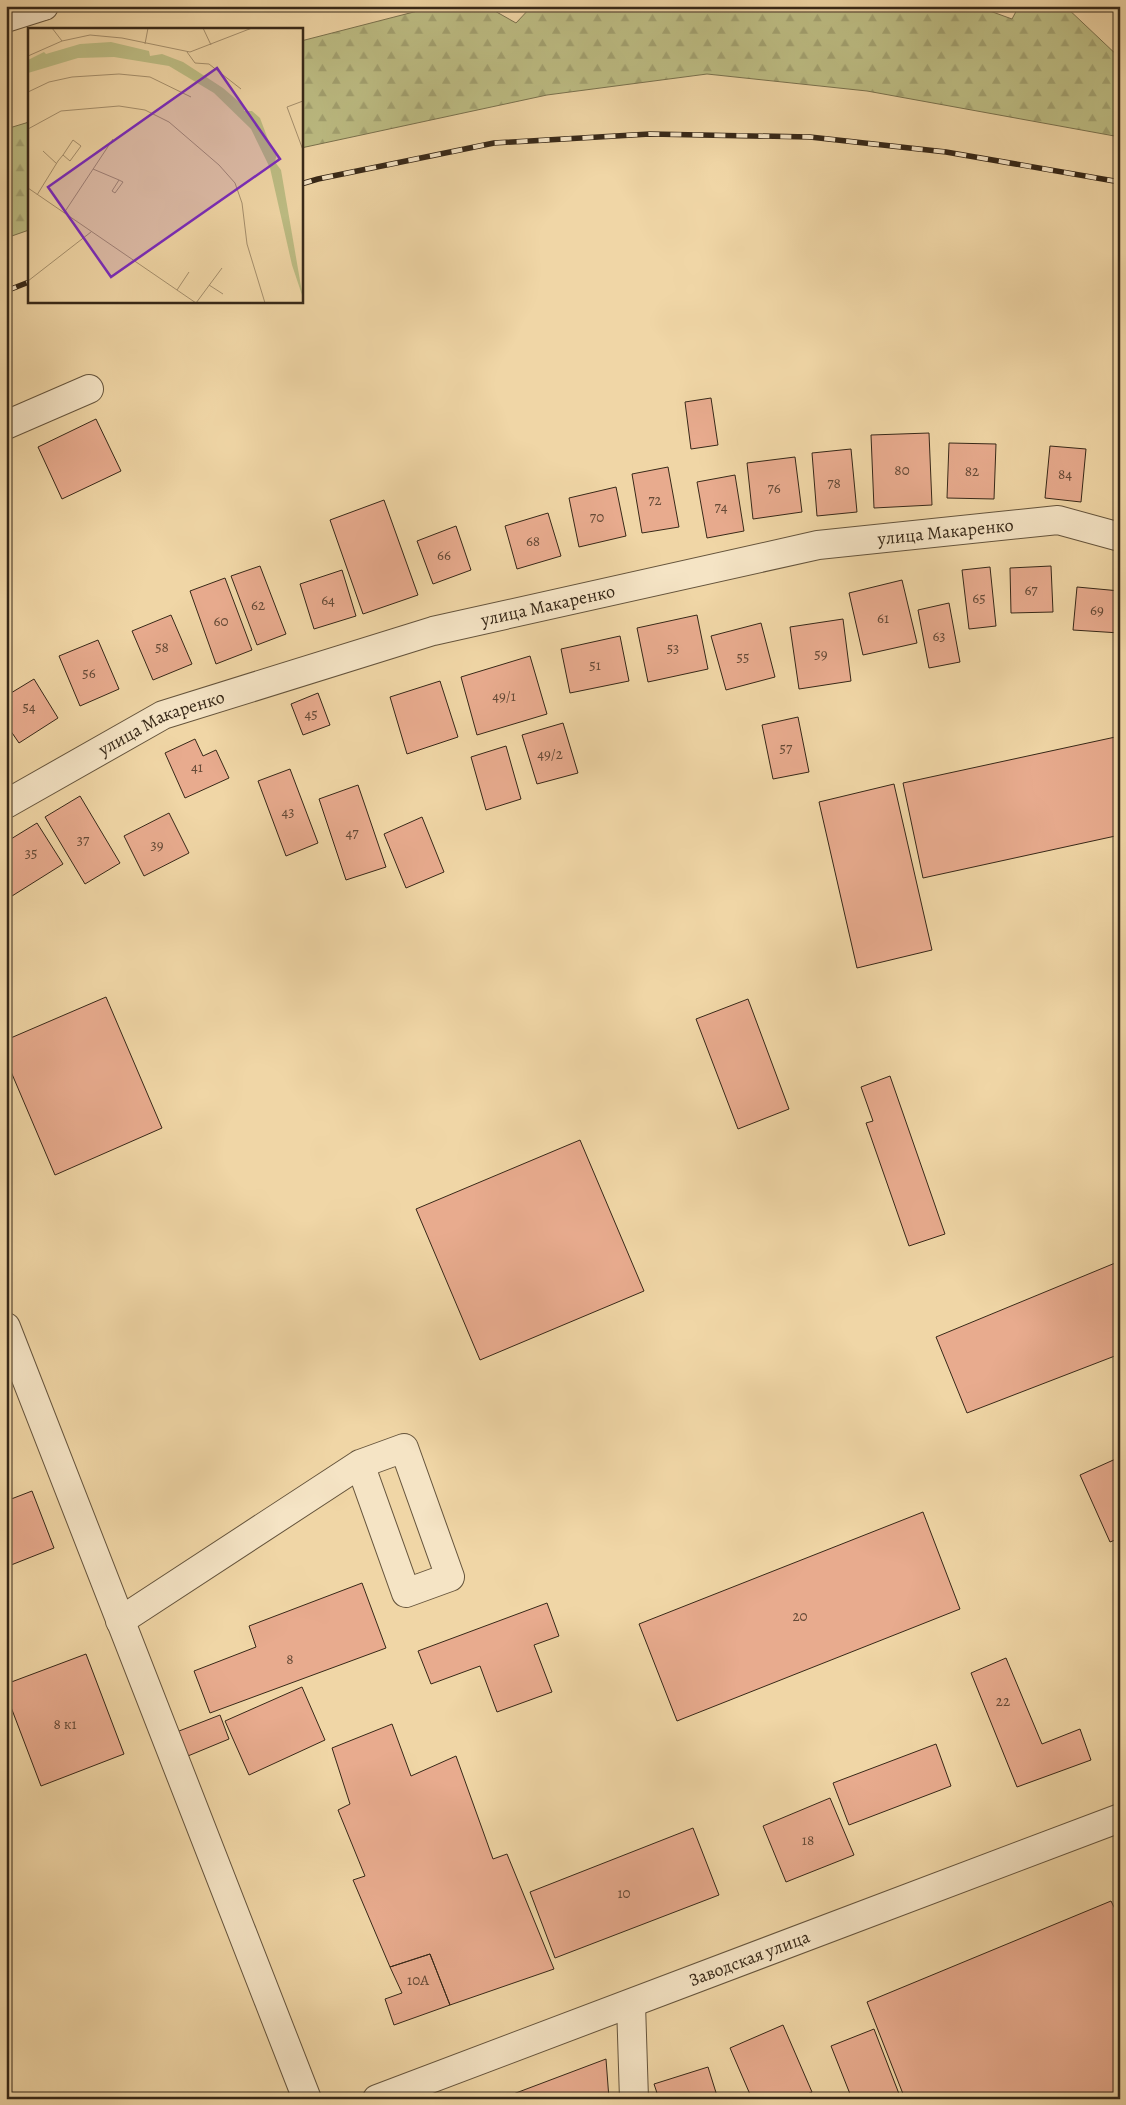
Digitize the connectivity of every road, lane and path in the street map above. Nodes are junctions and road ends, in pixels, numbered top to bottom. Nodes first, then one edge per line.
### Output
1 (44, 6) edge
2 (6, 18) edge
3 (89, 389) dead end
4 (6, 425) edge
5 (1120, 537) edge
6 (6, 804) edge
7 (6, 1327) edge
8 (360, 1464) junction
9 (120, 1621) junction
10 (1120, 1818) edge
11 (632, 2004) junction
12 (307, 2099) edge
13 (377, 2099) edge
14 (634, 2099) edge

1 - 2 street
3 - 4 street
5 - 6 street, улица Макаренко
7 - 9 street
8 - 8 street
8 - 9 street
9 - 12 street
10 - 11 street, Заводская улица
11 - 13 street, Заводская улица
11 - 14 street

